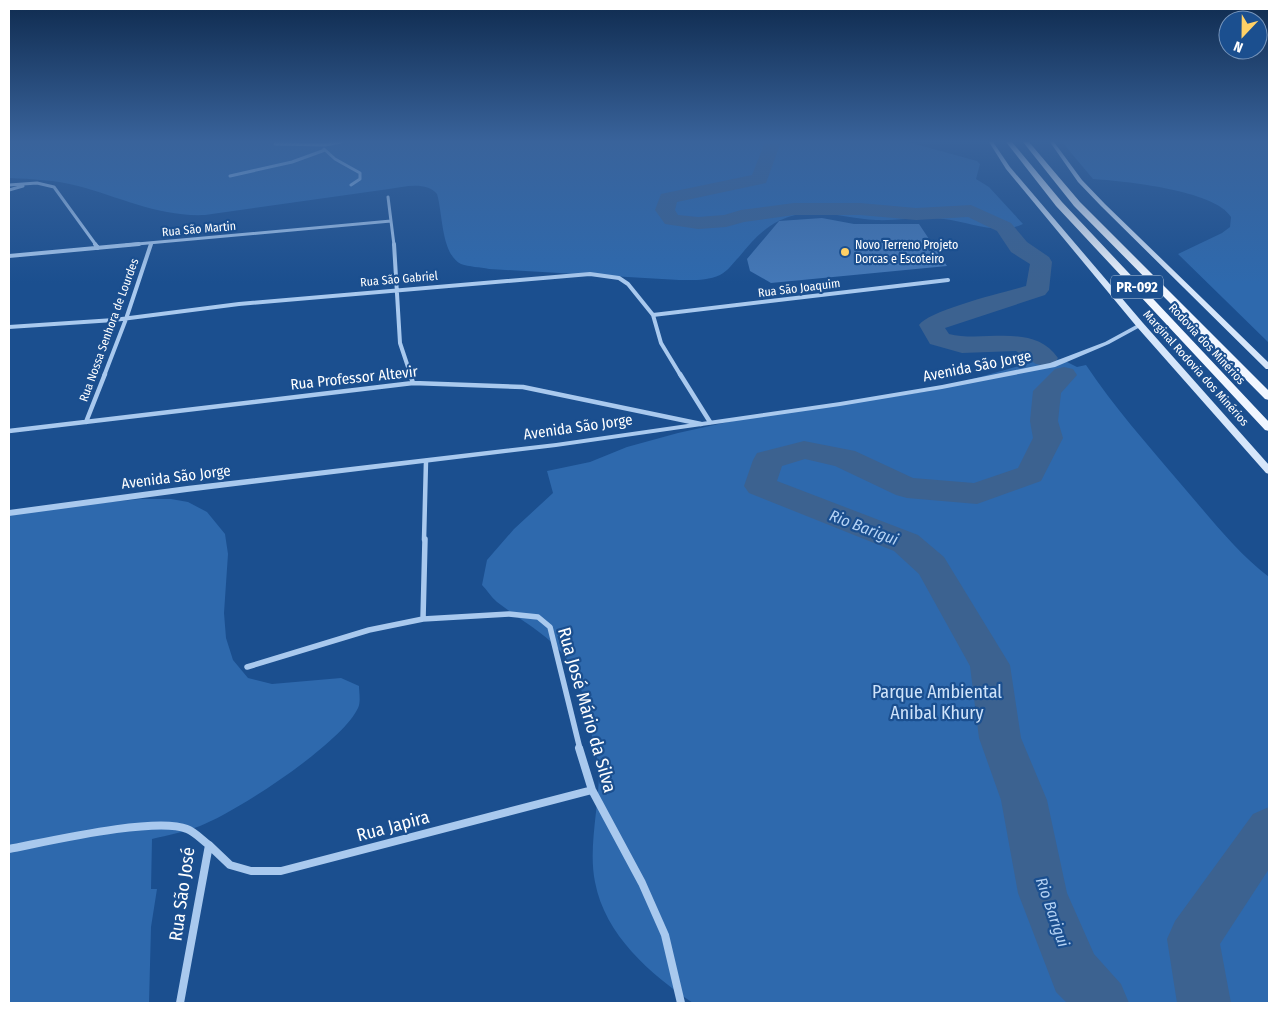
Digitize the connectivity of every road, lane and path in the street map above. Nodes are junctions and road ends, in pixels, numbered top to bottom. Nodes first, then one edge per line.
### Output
1 (56, 189) edge
2 (1026, 189) edge
3 (1047, 189) edge
4 (1065, 189) edge
5 (1088, 189) edge
6 (388, 197) dead end
7 (391, 221) junction
8 (150, 244) junction
9 (98, 248) junction
10 (9, 256) edge
11 (948, 280) dead end
12 (397, 289) junction
13 (653, 315) junction
14 (126, 319) junction
15 (1140, 326) junction
16 (9, 327) edge
17 (1269, 367) edge
18 (413, 383) junction
19 (1269, 397) edge
20 (86, 422) junction
21 (710, 422) junction
22 (701, 424) junction
23 (1269, 428) edge
24 (9, 431) edge
25 (426, 461) junction
26 (1269, 471) edge
27 (9, 514) edge
28 (422, 618) junction
29 (247, 667) dead end
30 (592, 790) junction
31 (208, 845) junction
32 (9, 849) edge
33 (180, 1003) edge
34 (681, 1003) edge

1 - 9 street
2 - 15 main road, Marginal Rodovia dos Minérios
3 - 23 main road, Rodovia dos Minérios / PR-092
4 - 19 main road, Rodovia dos Minérios / PR-092
5 - 17 main road
6 - 7 street
7 - 8 street, Rua São Martin
7 - 12 street
8 - 9 street, Rua São Martin
8 - 14 street, Rua Nossa Senhora de Lourdes
9 - 10 street, Rua São Martin
11 - 13 street, Rua São Joaquim
12 - 13 street, Rua São Gabriel
12 - 14 street, Rua São Gabriel
12 - 18 street
13 - 21 street, Rua São Gabriel
14 - 16 street, Rua São Gabriel
14 - 20 street, Rua Nossa Senhora de Lourdes
15 - 21 street, Avenida São Jorge
15 - 26 main road, Marginal Rodovia dos Minérios
18 - 20 street, Rua Professor Altevir
18 - 22 street, Rua Professor Altevir
20 - 24 street, Rua Professor Altevir
21 - 22 street, Avenida São Jorge
22 - 25 street, Avenida São Jorge
25 - 27 street, Avenida São Jorge
25 - 28 street
28 - 29 street, Rua José Mário da Silva
28 - 30 street, Rua José Mário da Silva
30 - 31 street, Rua Japira
30 - 34 street, Rua José Mário da Silva
31 - 32 street, Rua São José
31 - 33 street, Rua São José

